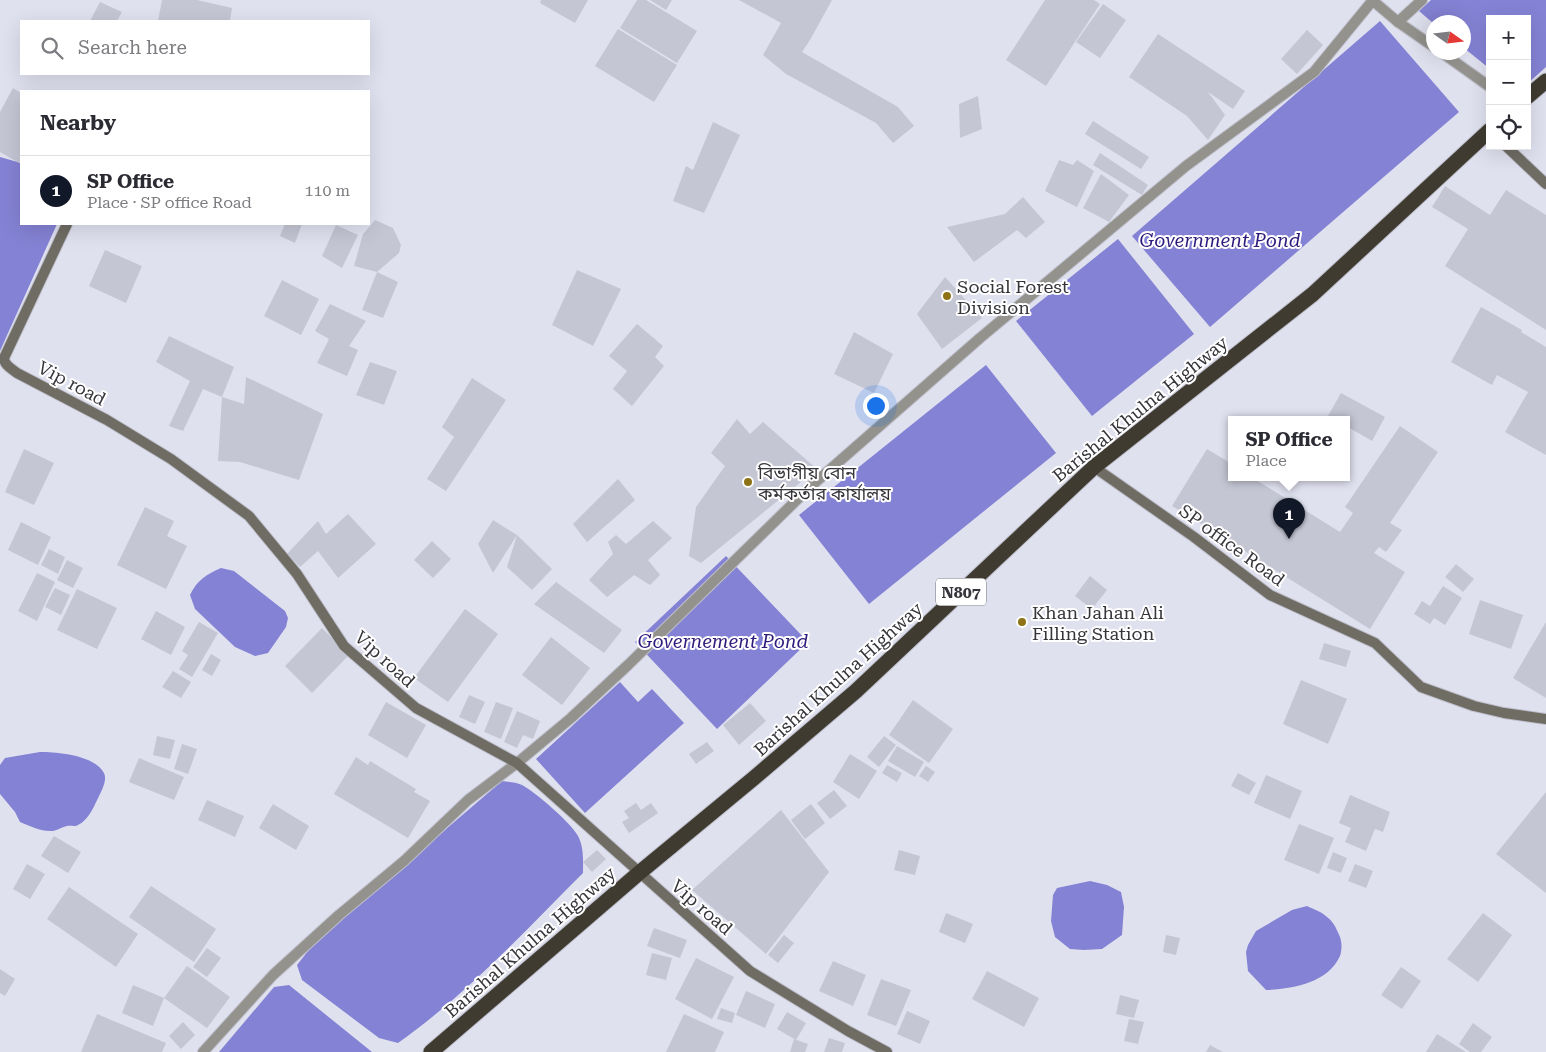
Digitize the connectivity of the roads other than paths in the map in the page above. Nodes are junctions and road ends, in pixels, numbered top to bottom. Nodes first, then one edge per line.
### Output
1 (1372, 0) edge
2 (1422, 0) edge
3 (1398, 22) junction
4 (1426, 41) edge
5 (1452, 60) edge
6 (1546, 81) edge
7 (1486, 84) edge
8 (1531, 94) edge
9 (1486, 134) edge
10 (1510, 150) edge
11 (1546, 184) edge
12 (68, 225) edge
13 (1094, 467) junction
14 (1546, 720) edge
15 (517, 763) junction
16 (639, 873) junction
17 (203, 1052) edge
18 (431, 1052) edge
19 (887, 1052) edge

1 - 3 street
1 - 15 street
2 - 3 street
3 - 4 street
5 - 7 street
6 - 8 highway
9 - 13 highway, Barishal Khulna Highway / N807
10 - 11 street
12 - 15 street, Vip road
13 - 14 street, SP office Road
13 - 16 highway, Barishal Khulna Highway / N807
15 - 16 street, Vip road
15 - 17 street
16 - 18 highway, Barishal Khulna Highway / N807
16 - 19 street, Vip road

